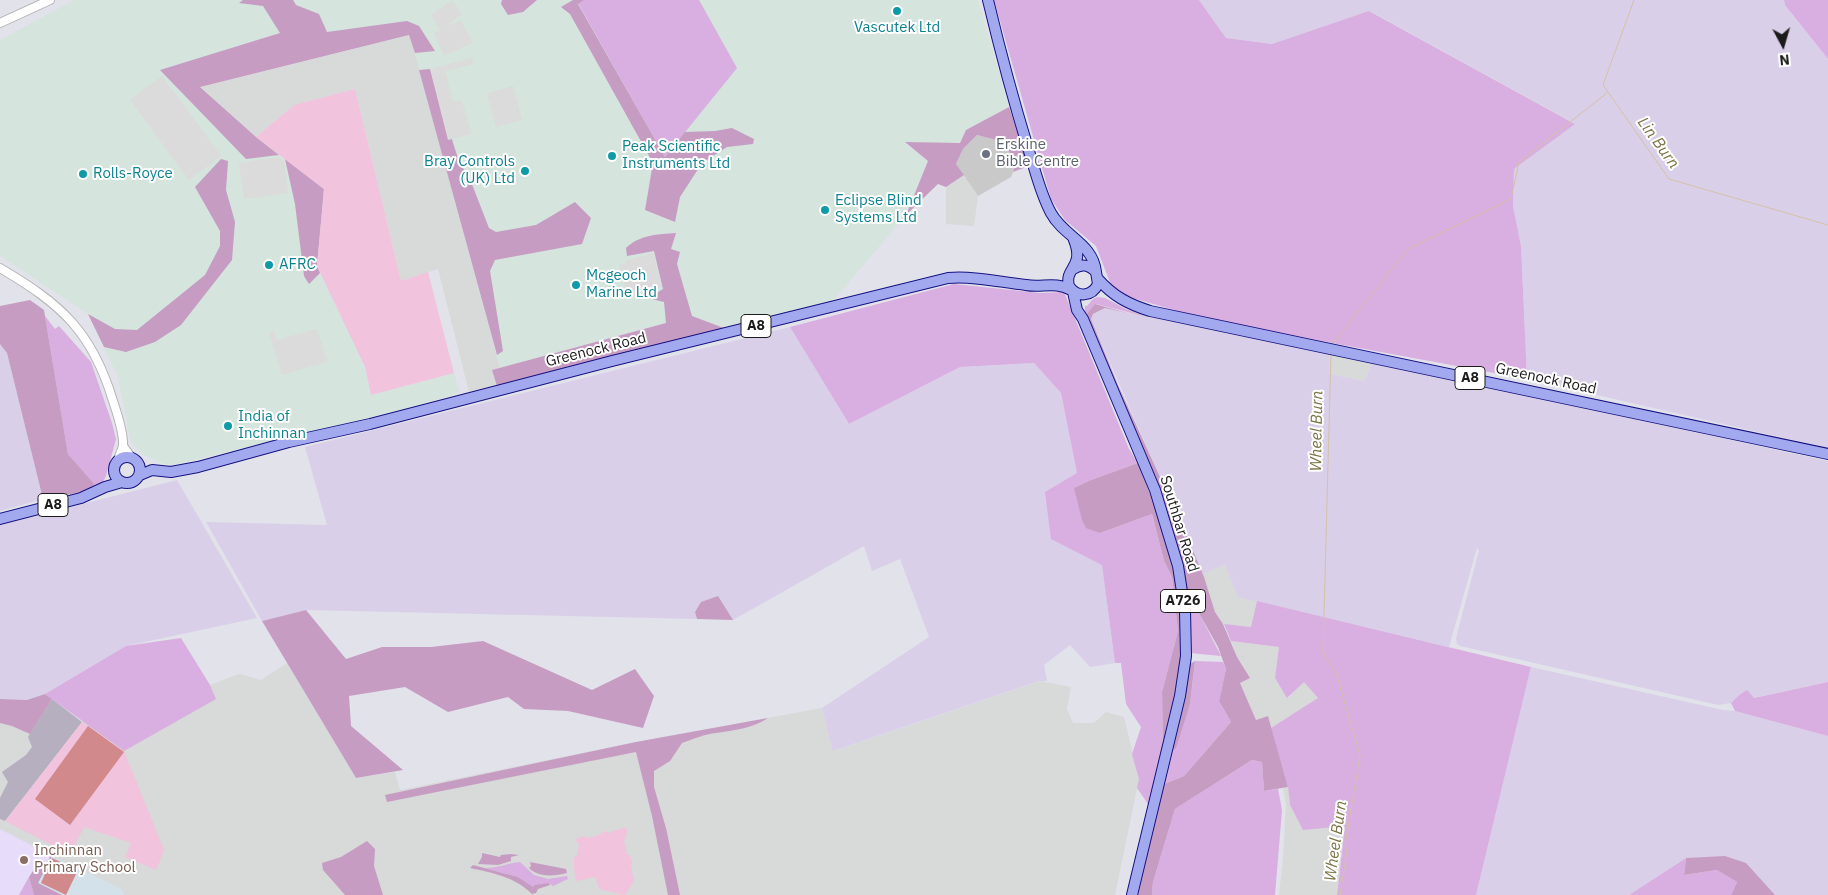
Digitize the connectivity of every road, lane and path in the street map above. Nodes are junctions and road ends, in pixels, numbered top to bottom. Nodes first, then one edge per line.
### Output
1 (50, 0) edge
2 (988, 0) edge
3 (0, 23) edge
4 (1074, 240) junction
5 (0, 268) edge
6 (1072, 270) junction
7 (1097, 276) junction
8 (1049, 284) junction
9 (1072, 291) junction
10 (1092, 292) junction
11 (1114, 295) junction
12 (1083, 319) junction
13 (123, 446) junction
14 (1828, 454) edge
15 (118, 460) junction
16 (135, 460) junction
17 (152, 470) junction
18 (114, 473) junction
19 (140, 475) junction
20 (122, 482) junction
21 (105, 487) junction
22 (0, 519) edge
23 (1132, 895) edge

1 - 3 street
2 - 4 main road
4 - 6 main road
4 - 7 main road
5 - 13 street
6 - 7 main road
6 - 8 main road, Greenock Road / A8
6 - 9 main road
7 - 10 main road
7 - 11 main road, Greenock Road / A8
8 - 9 main road, Greenock Road / A8
8 - 17 main road, Greenock Road / A8
9 - 10 main road
9 - 12 main road, Southbar Road / A726
10 - 11 main road, Greenock Road / A8
10 - 12 main road
11 - 14 main road, Greenock Road / A8
12 - 23 main road, Southbar Road / A726
13 - 15 street
13 - 16 street
15 - 16 main road
15 - 18 main road
16 - 17 main road, Greenock Road / A8
16 - 19 main road
17 - 19 main road, Greenock Road / A8
18 - 20 main road
18 - 21 main road
19 - 20 main road, A8
20 - 21 main road, A8
21 - 22 main road, A8

